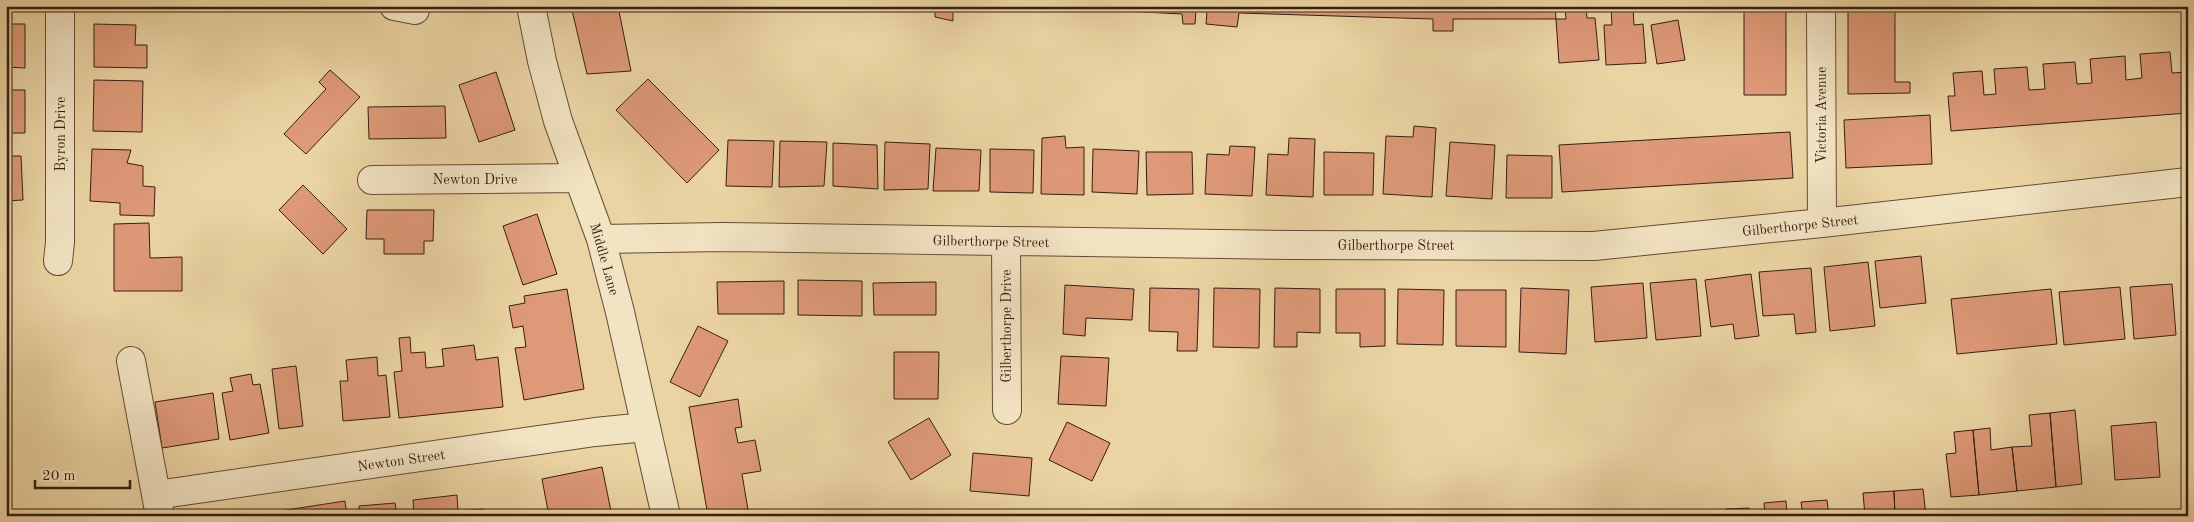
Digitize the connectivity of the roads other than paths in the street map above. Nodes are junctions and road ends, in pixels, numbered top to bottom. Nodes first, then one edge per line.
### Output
1 (60, 6) edge
2 (531, 6) edge
3 (1821, 6) edge
4 (578, 178) junction
5 (372, 180) dead end
6 (2188, 182) edge
7 (1822, 223) junction
8 (601, 239) junction
9 (1006, 242) junction
10 (58, 261) dead end
11 (131, 361) dead end
12 (1007, 410) dead end
13 (646, 427) junction
14 (158, 505) edge
15 (666, 516) edge

1 - 10 street, Byron Drive
2 - 4 street, Middle Lane
3 - 7 street, Victoria Avenue
4 - 5 street, Newton Drive
4 - 8 street, Middle Lane
6 - 7 street, Gilberthorpe Street
7 - 9 street, Gilberthorpe Street
8 - 9 street, Gilberthorpe Street
8 - 13 street, Middle Lane
9 - 12 street, Gilberthorpe Drive
11 - 14 street
13 - 14 street, Newton Street
13 - 15 street, Middle Lane

